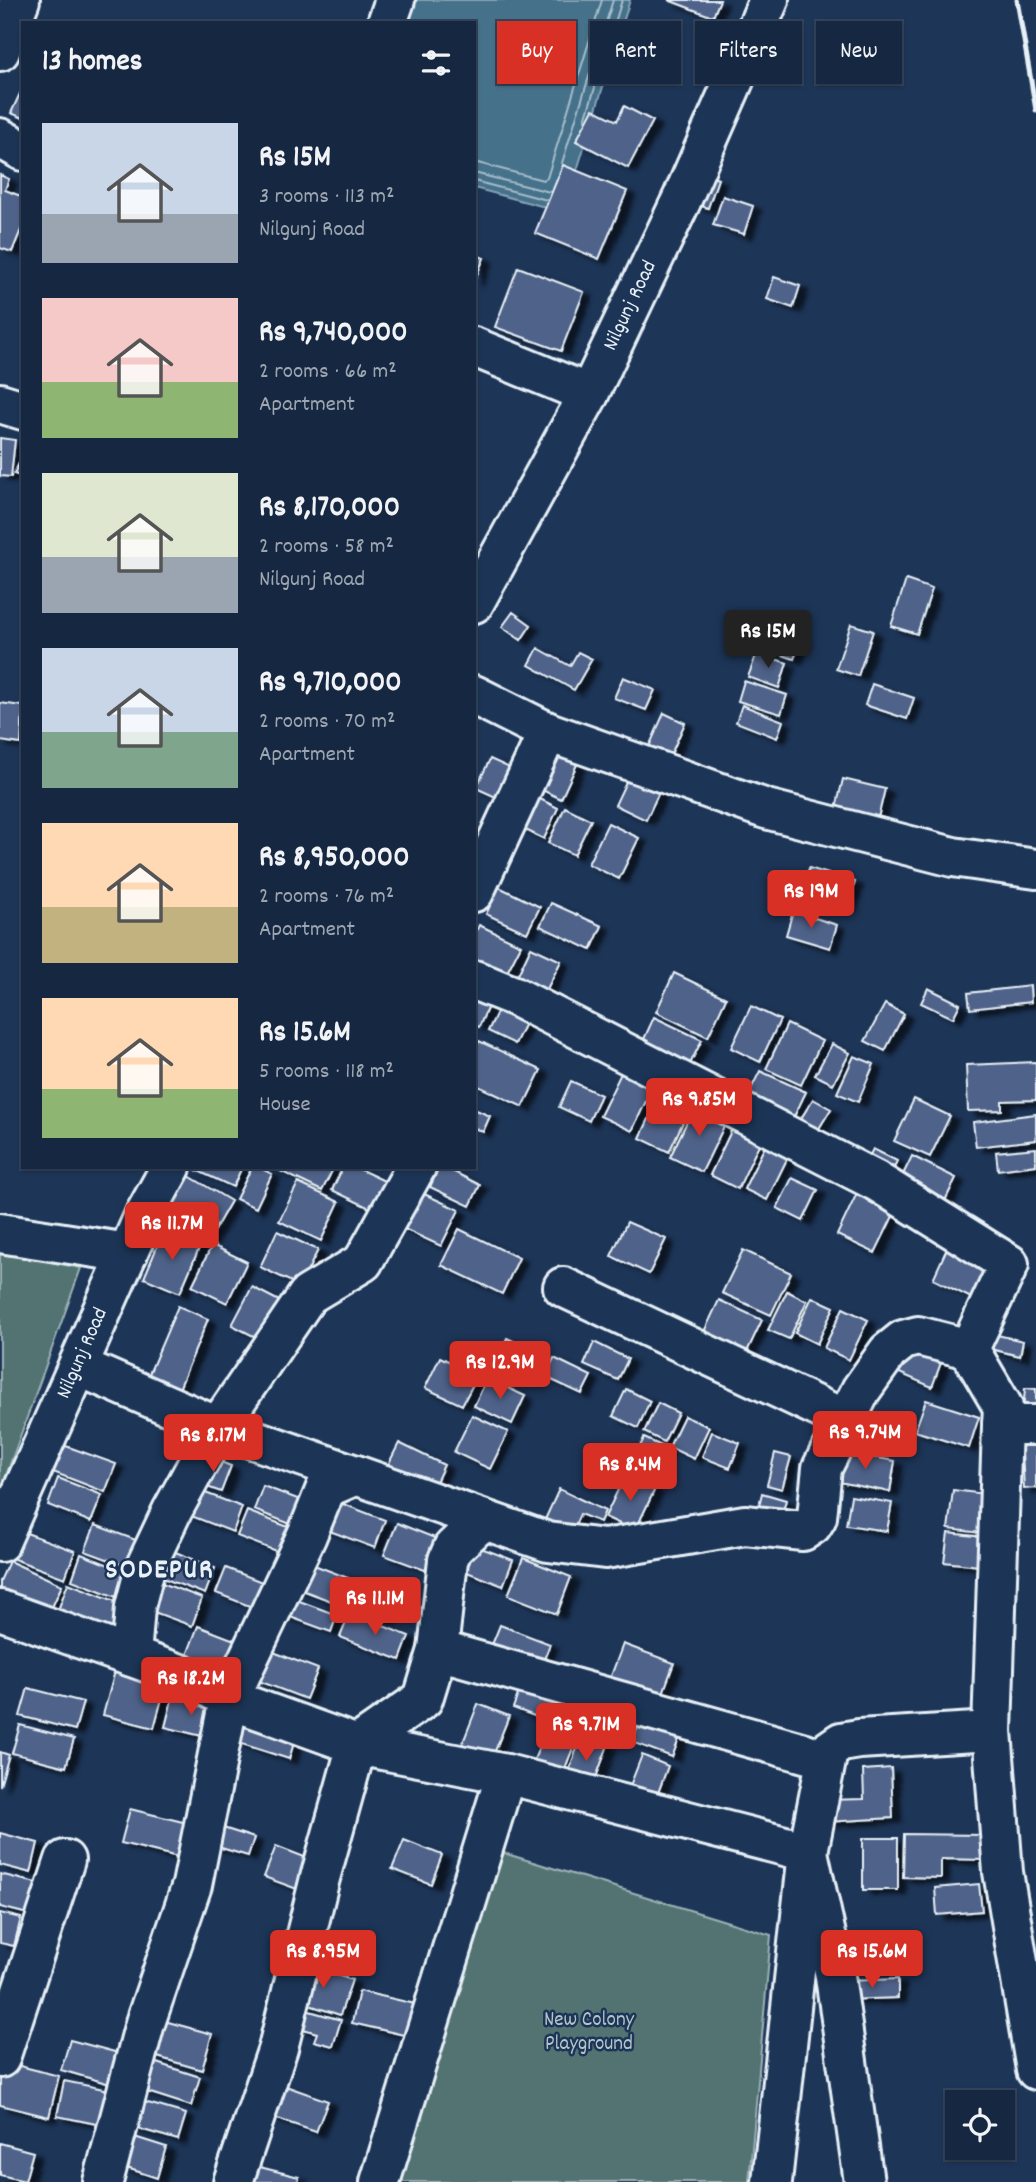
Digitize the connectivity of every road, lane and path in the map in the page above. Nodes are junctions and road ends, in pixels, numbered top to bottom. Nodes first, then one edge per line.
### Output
1 (20, 0) edge
2 (395, 0) edge
3 (769, 0) edge
4 (388, 21) edge
5 (0, 51) edge
6 (0, 138) edge
7 (21, 150) edge
8 (476, 348) edge
9 (589, 394) junction
10 (0, 403) edge
11 (21, 409) edge
12 (476, 599) edge
13 (476, 696) edge
14 (548, 733) junction
15 (1036, 869) edge
16 (476, 888) edge
17 (476, 981) edge
18 (170, 1169) edge
19 (415, 1169) edge
20 (0, 1233) edge
21 (128, 1252) junction
22 (563, 1287) dead end
23 (969, 1349) junction
24 (78, 1366) junction
25 (846, 1420) junction
26 (1019, 1425) edge
27 (218, 1427) junction
28 (356, 1475) junction
29 (484, 1520) junction
30 (0, 1542) edge
31 (0, 1610) edge
32 (438, 1650) junction
33 (129, 1656) junction
34 (229, 1699) junction
35 (992, 1731) junction
36 (358, 1745) junction
37 (826, 1759) junction
38 (506, 1774) junction
39 (808, 1852) junction
40 (65, 1860) dead end
41 (0, 2058) edge
42 (1036, 2070) edge
43 (103, 2182) edge
44 (233, 2182) edge
45 (380, 2182) edge
46 (772, 2182) edge
47 (864, 2182) edge

1 - 5 street
2 - 4 street
3 - 9 street, Nilgunj Road
6 - 7 street
8 - 9 street
9 - 12 street, Nilgunj Road
10 - 11 street
13 - 14 street
14 - 15 street
14 - 16 street
17 - 23 street
18 - 21 street, Nilgunj Road
19 - 27 street
20 - 21 street
21 - 24 street, Nilgunj Road
22 - 25 street
23 - 25 street
23 - 26 street
24 - 27 street
24 - 30 street, Nilgunj Road
25 - 29 street
26 - 35 street
27 - 28 street
27 - 33 street
28 - 29 street
28 - 34 street
29 - 32 street
31 - 33 street
32 - 36 street
32 - 37 street
33 - 34 street
34 - 36 street
34 - 43 street
35 - 37 street
35 - 42 street
36 - 38 street
36 - 44 street
37 - 39 street
38 - 39 street
38 - 45 street
39 - 46 street
39 - 47 street
40 - 41 street

